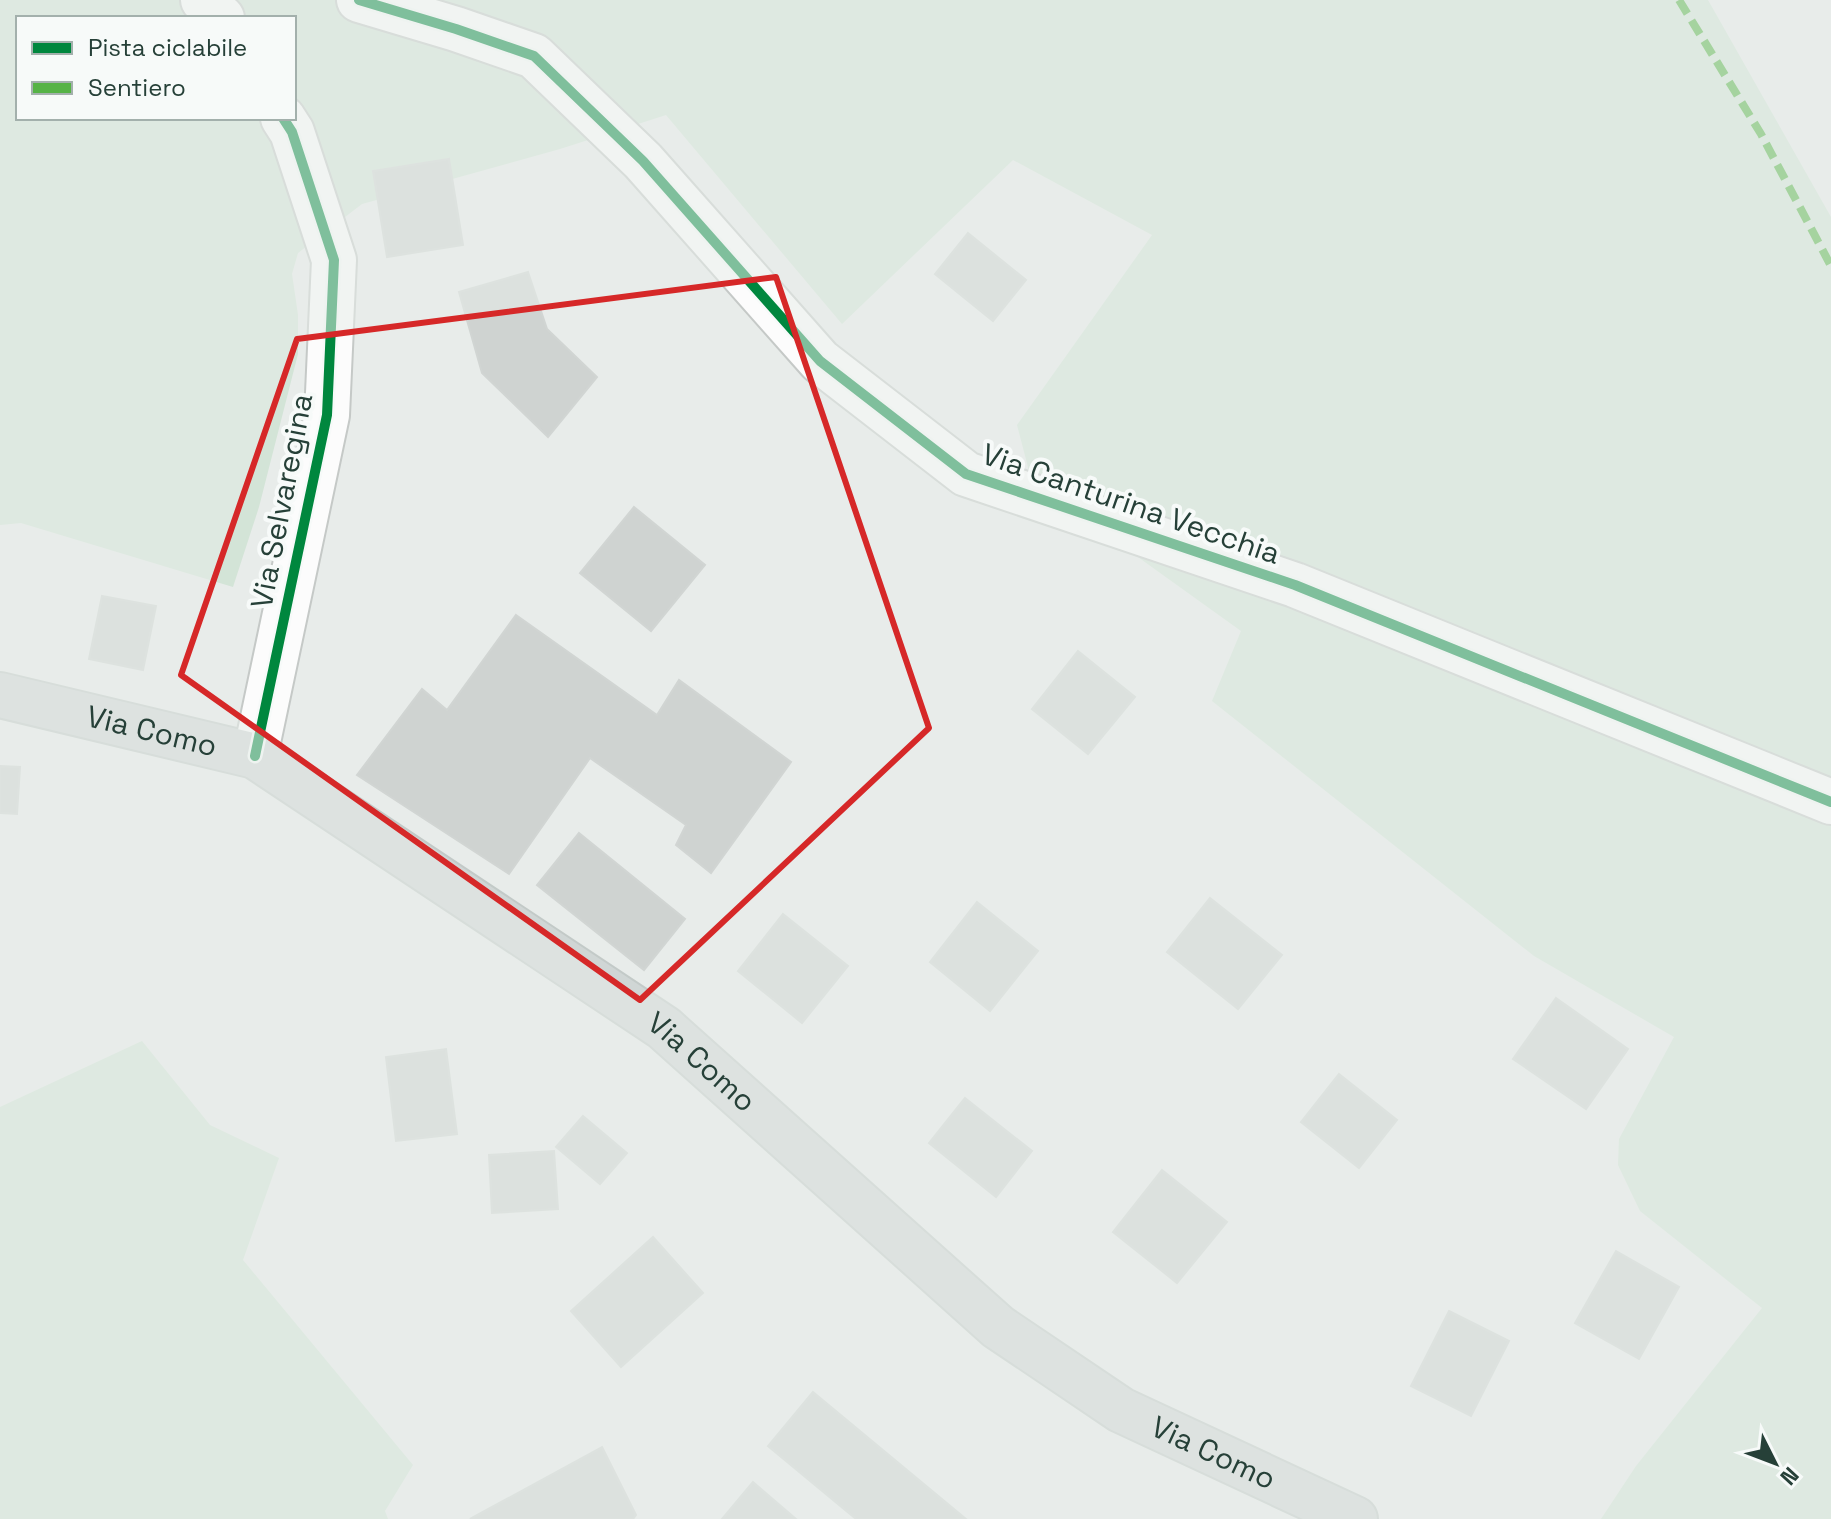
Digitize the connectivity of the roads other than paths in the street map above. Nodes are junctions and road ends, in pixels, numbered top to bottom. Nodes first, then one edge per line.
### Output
1 (203, 0) edge
2 (359, 0) edge
3 (220, 16) edge
4 (284, 120) edge
5 (0, 695) edge
6 (255, 756) junction
7 (1831, 802) edge
8 (1355, 1519) edge

1 - 3 street
2 - 7 street, Via Canturina Vecchia
4 - 6 street, Via Selvaregina
5 - 6 main road, Via Como
6 - 8 main road, Via Como

